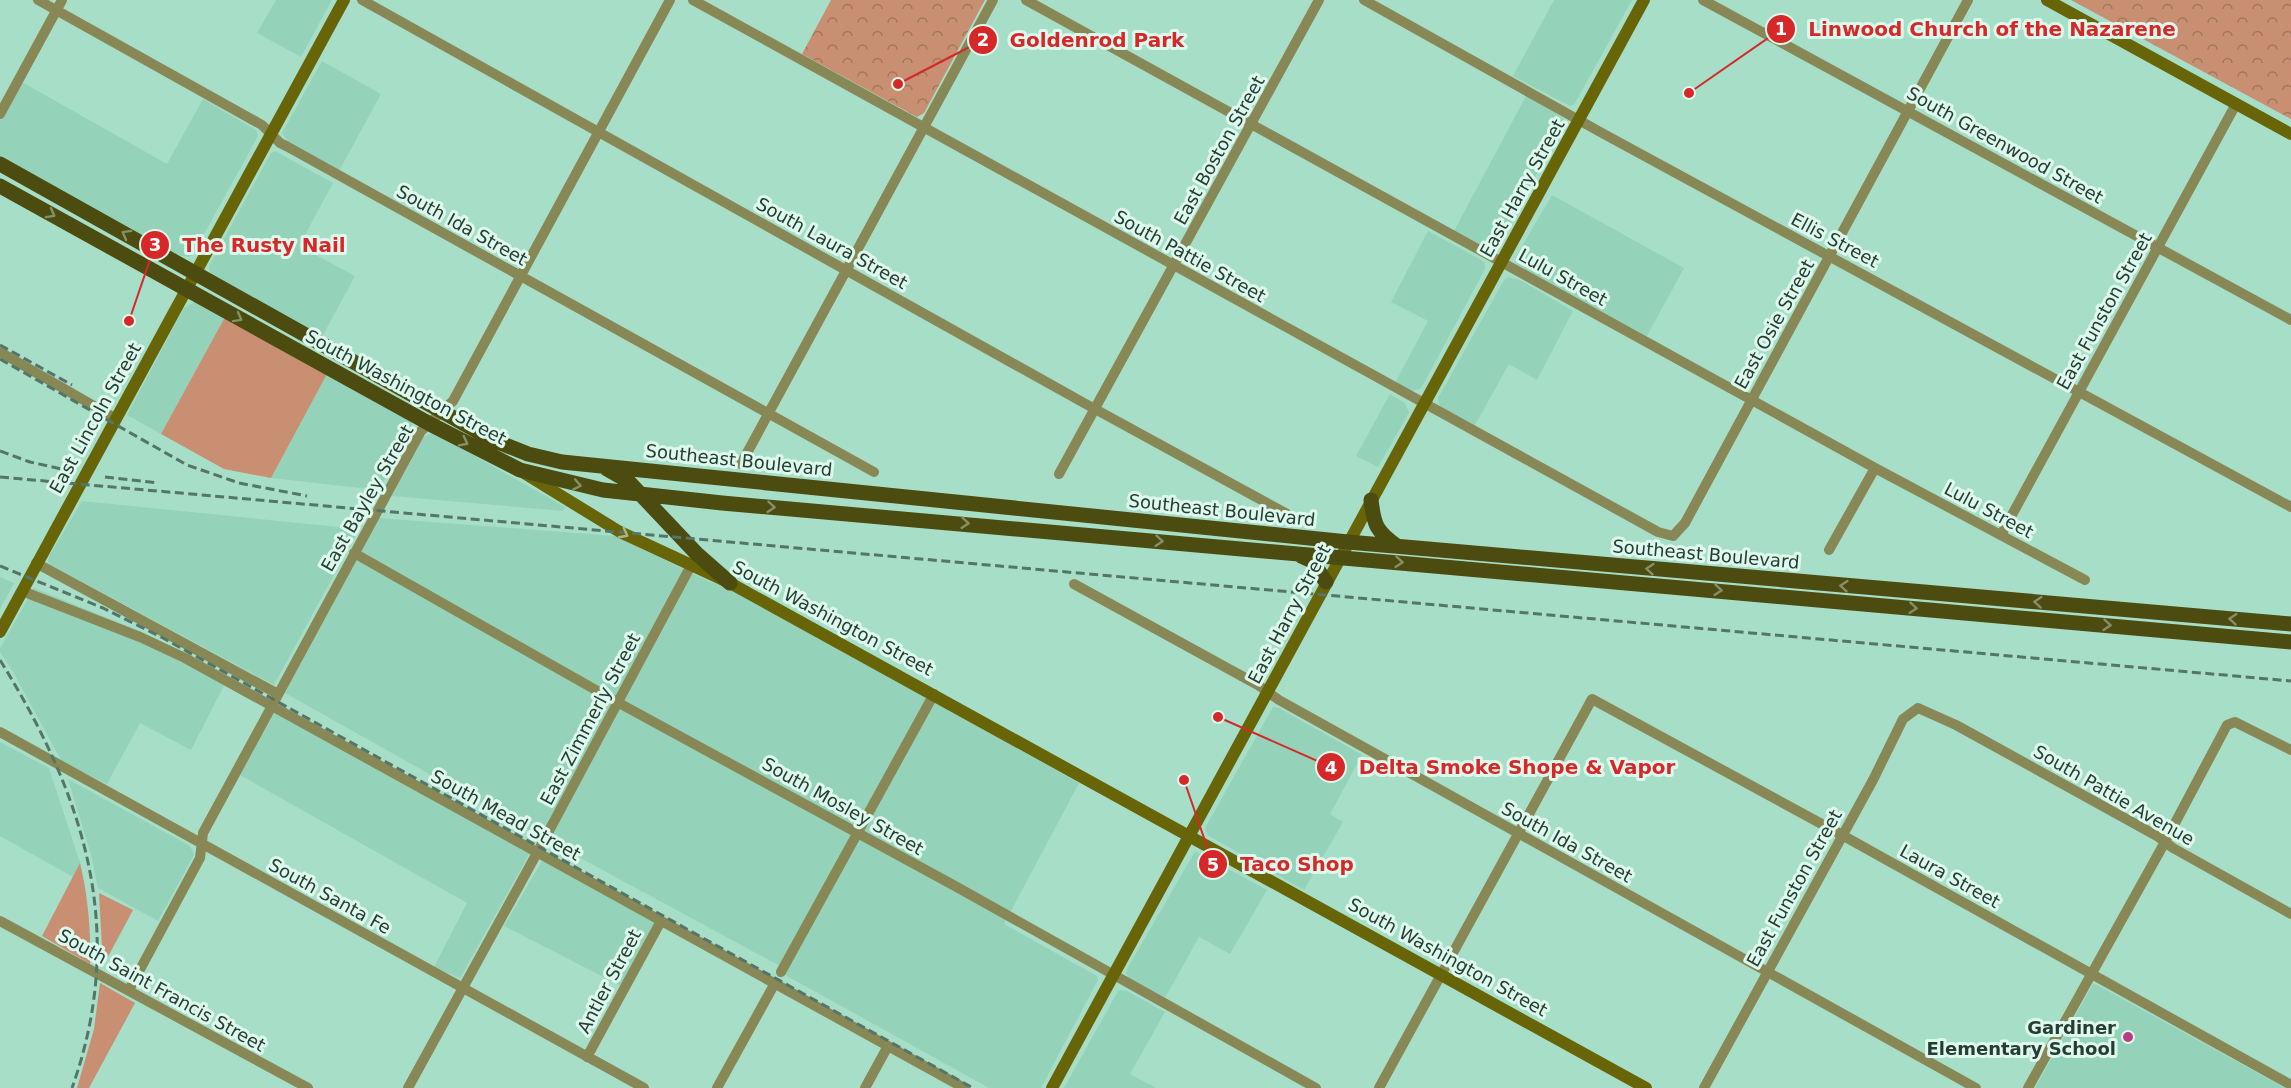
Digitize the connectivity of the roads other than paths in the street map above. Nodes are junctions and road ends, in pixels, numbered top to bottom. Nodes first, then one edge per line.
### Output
1 (38, 0) edge
2 (62, 0) edge
3 (344, 0) edge
4 (362, 0) edge
5 (670, 0) edge
6 (693, 0) edge
7 (993, 0) edge
8 (1026, 0) edge
9 (1320, 0) edge
10 (1364, 0) edge
11 (1644, 0) edge
12 (1703, 0) edge
13 (1968, 0) edge
14 (2047, 0) edge
15 (57, 10) junction
16 (2236, 104) junction
17 (1908, 111) junction
18 (0, 114) edge
19 (1579, 120) junction
20 (1252, 124) junction
21 (924, 128) junction
22 (599, 132) junction
23 (271, 134) junction
24 (2291, 134) edge
25 (0, 164) edge
26 (0, 186) edge
27 (2158, 248) junction
28 (1830, 256) junction
29 (1502, 262) junction
30 (1174, 266) junction
31 (847, 270) junction
32 (196, 273) junction
33 (521, 277) junction
34 (187, 290) junction
35 (2291, 320) edge
36 (0, 351) edge
37 (2079, 391) junction
38 (1752, 399) junction
39 (1424, 404) junction
40 (443, 410) junction
41 (1096, 410) junction
42 (769, 414) junction
43 (115, 418) junction
44 (430, 424) junction
45 (741, 464) dead end
46 (601, 466) junction
47 (1875, 468) junction
48 (520, 470) junction
49 (874, 472) dead end
50 (1059, 474) dead end
51 (642, 495) junction
52 (1371, 500) junction
53 (2291, 507) edge
54 (1287, 514) dead end
55 (2001, 535) junction
56 (1673, 536) joint
57 (1348, 542) junction
58 (1397, 546) junction
59 (1829, 550) dead end
60 (354, 553) junction
61 (1293, 553) junction
62 (1340, 557) junction
63 (694, 560) junction
64 (36, 564) junction
65 (2085, 580) dead end
66 (1326, 582) junction
67 (730, 583) joint
68 (1074, 584) dead end
69 (22, 591) junction
70 (2291, 624) edge
71 (0, 632) edge
72 (2291, 642) edge
73 (1268, 692) junction
74 (278, 694) junction
75 (934, 694) junction
76 (617, 702) junction
77 (272, 705) junction
78 (1918, 708) joint
79 (0, 732) edge
80 (2291, 750) edge
81 (858, 833) junction
82 (1519, 834) junction
83 (1842, 835) junction
84 (1190, 837) junction
85 (2165, 842) junction
86 (202, 844) junction
87 (538, 852) junction
88 (2291, 914) edge
89 (0, 921) edge
90 (661, 921) junction
91 (781, 972) dead end
92 (1767, 972) junction
93 (2092, 973) junction
94 (1114, 975) junction
95 (1441, 975) junction
96 (775, 983) junction
97 (462, 988) junction
98 (129, 990) junction
99 (888, 1046) junction
100 (587, 1057) junction
101 (2291, 1085) edge
102 (308, 1088) edge
103 (408, 1088) edge
104 (644, 1088) edge
105 (717, 1088) edge
106 (865, 1088) edge
107 (964, 1088) edge
108 (1052, 1088) edge
109 (1316, 1088) edge
110 (1379, 1088) edge
111 (1646, 1088) edge
112 (1704, 1088) edge
113 (1976, 1088) edge
114 (2028, 1088) edge

1 - 15 street, South Ida Street
2 - 15 street
3 - 23 street, East Lincoln Street
4 - 22 street, South Laura Street
5 - 22 street, East Bayley Street
6 - 21 street, South Pattie Street
7 - 21 street
8 - 20 street, Lulu Street
9 - 20 street, East Boston Street
10 - 19 street, Ellis Street
11 - 19 street, East Harry Street
12 - 17 street, South Greenwood Street
13 - 17 street, East Osie Street
14 - 16 street
15 - 18 street
15 - 23 street, South Ida Street
16 - 24 street
16 - 27 street, East Funston Street
17 - 27 street, South Greenwood Street
17 - 28 street, East Osie Street
19 - 28 street, Ellis Street
19 - 29 street, East Harry Street
20 - 29 street, Lulu Street
20 - 30 street, East Boston Street
21 - 30 street, South Pattie Street
21 - 31 street
22 - 31 street, South Laura Street
22 - 33 street, East Bayley Street
23 - 32 street, East Lincoln Street
23 - 33 street, South Ida Street
32 -> 25 main road
26 -> 34 main road, South Washington Street
27 - 35 street, South Greenwood Street
27 - 37 street, East Funston Street
28 - 37 street, Ellis Street
28 - 38 street, East Osie Street
29 - 38 street, Lulu Street
29 - 39 street, East Harry Street
30 - 39 street, South Pattie Street
30 - 41 street, East Boston Street
31 - 41 street, South Laura Street
31 - 42 street
32 - 34 street, East Lincoln Street
32 - 40 main road, Southeast Boulevard
33 - 40 street, East Bayley Street
33 - 42 street, South Ida Street
34 - 43 street, East Lincoln Street
34 -> 44 main road, South Washington Street
36 - 43 street
37 - 53 street, Ellis Street
37 - 55 street, East Funston Street
38 - 47 street, Lulu Street
38 - 56 street, East Osie Street
39 - 52 street, East Harry Street
39 - 56 street, South Pattie Street
40 - 44 street, East Bayley Street
40 - 46 main road, Southeast Boulevard
41 - 50 street, East Boston Street
41 - 54 street, South Laura Street
42 - 45 street
42 - 49 street, South Ida Street
43 - 64 street, East Lincoln Street
44 -> 48 main road, South Washington Street
44 - 60 street, East Bayley Street
46 - 51 main road
46 - 57 main road, Southeast Boulevard
47 - 55 street, Lulu Street
47 - 59 street
48 -> 51 main road, Southeast Boulevard
48 -> 63 street, South Washington Street
51 -> 61 main road, Southeast Boulevard
51 - 63 main road
52 - 57 street, East Harry Street
52 - 58 main road
55 - 65 street, Lulu Street
57 - 58 main road, Southeast Boulevard
57 - 62 street, East Harry Street
70 -> 58 main road, Southeast Boulevard
60 - 74 street, East Bayley Street
60 - 76 street, South Mosley Street
61 - 62 main road, Southeast Boulevard
61 - 66 main road
62 - 66 street, East Harry Street
62 -> 72 main road, Southeast Boulevard
63 - 67 main road
63 - 76 street, East Zimmerly Street
64 - 69 street, East Lincoln Street
64 - 74 street
66 - 73 street, East Harry Street
67 - 75 street, South Washington Street
68 - 73 street, South Ida Street
69 - 71 street, East Lincoln Street
69 - 77 street, South Mead Street
73 - 82 street, South Ida Street
73 - 84 street, East Harry Street
74 - 77 street, East Bayley Street
75 - 81 street
75 - 84 street, South Washington Street
76 - 81 street, South Mosley Street
76 - 87 street, East Zimmerly Street
77 - 86 street, East Bayley Street
77 - 87 street, South Mead Street
78 - 83 street, East Funston Street
78 - 85 street, South Pattie Avenue
79 - 86 street, South Santa Fe
80 - 85 street
81 - 91 street
81 - 94 street, South Mosley Street
82 - 83 street, Laura Street
82 - 92 street, South Ida Street
82 - 95 street
83 - 92 street, East Funston Street
83 - 93 street, Laura Street
84 - 94 street, East Harry Street
84 - 95 street, South Washington Street
85 - 88 street, South Pattie Avenue
85 - 93 street
86 - 97 street, South Santa Fe
86 - 98 street, East Bayley Street
87 - 90 street, South Mead Street
87 - 97 street, East Zimmerly Street
89 - 98 street, South Saint Francis Street
90 - 96 street, South Mead Street
90 - 100 street, Antler Street
92 - 112 street, East Funston Street
92 - 113 street, South Ida Street
93 - 101 street, Laura Street
93 - 114 street
94 - 108 street, East Harry Street
94 - 109 street, South Mosley Street
95 - 110 street
95 - 111 street, South Washington Street
96 - 99 street, South Mead Street
96 - 105 street
97 - 100 street, South Santa Fe
97 - 103 street, East Zimmerly Street
98 - 102 street, South Saint Francis Street
99 - 106 street
99 - 107 street, South Mead Street
100 - 104 street, South Santa Fe

